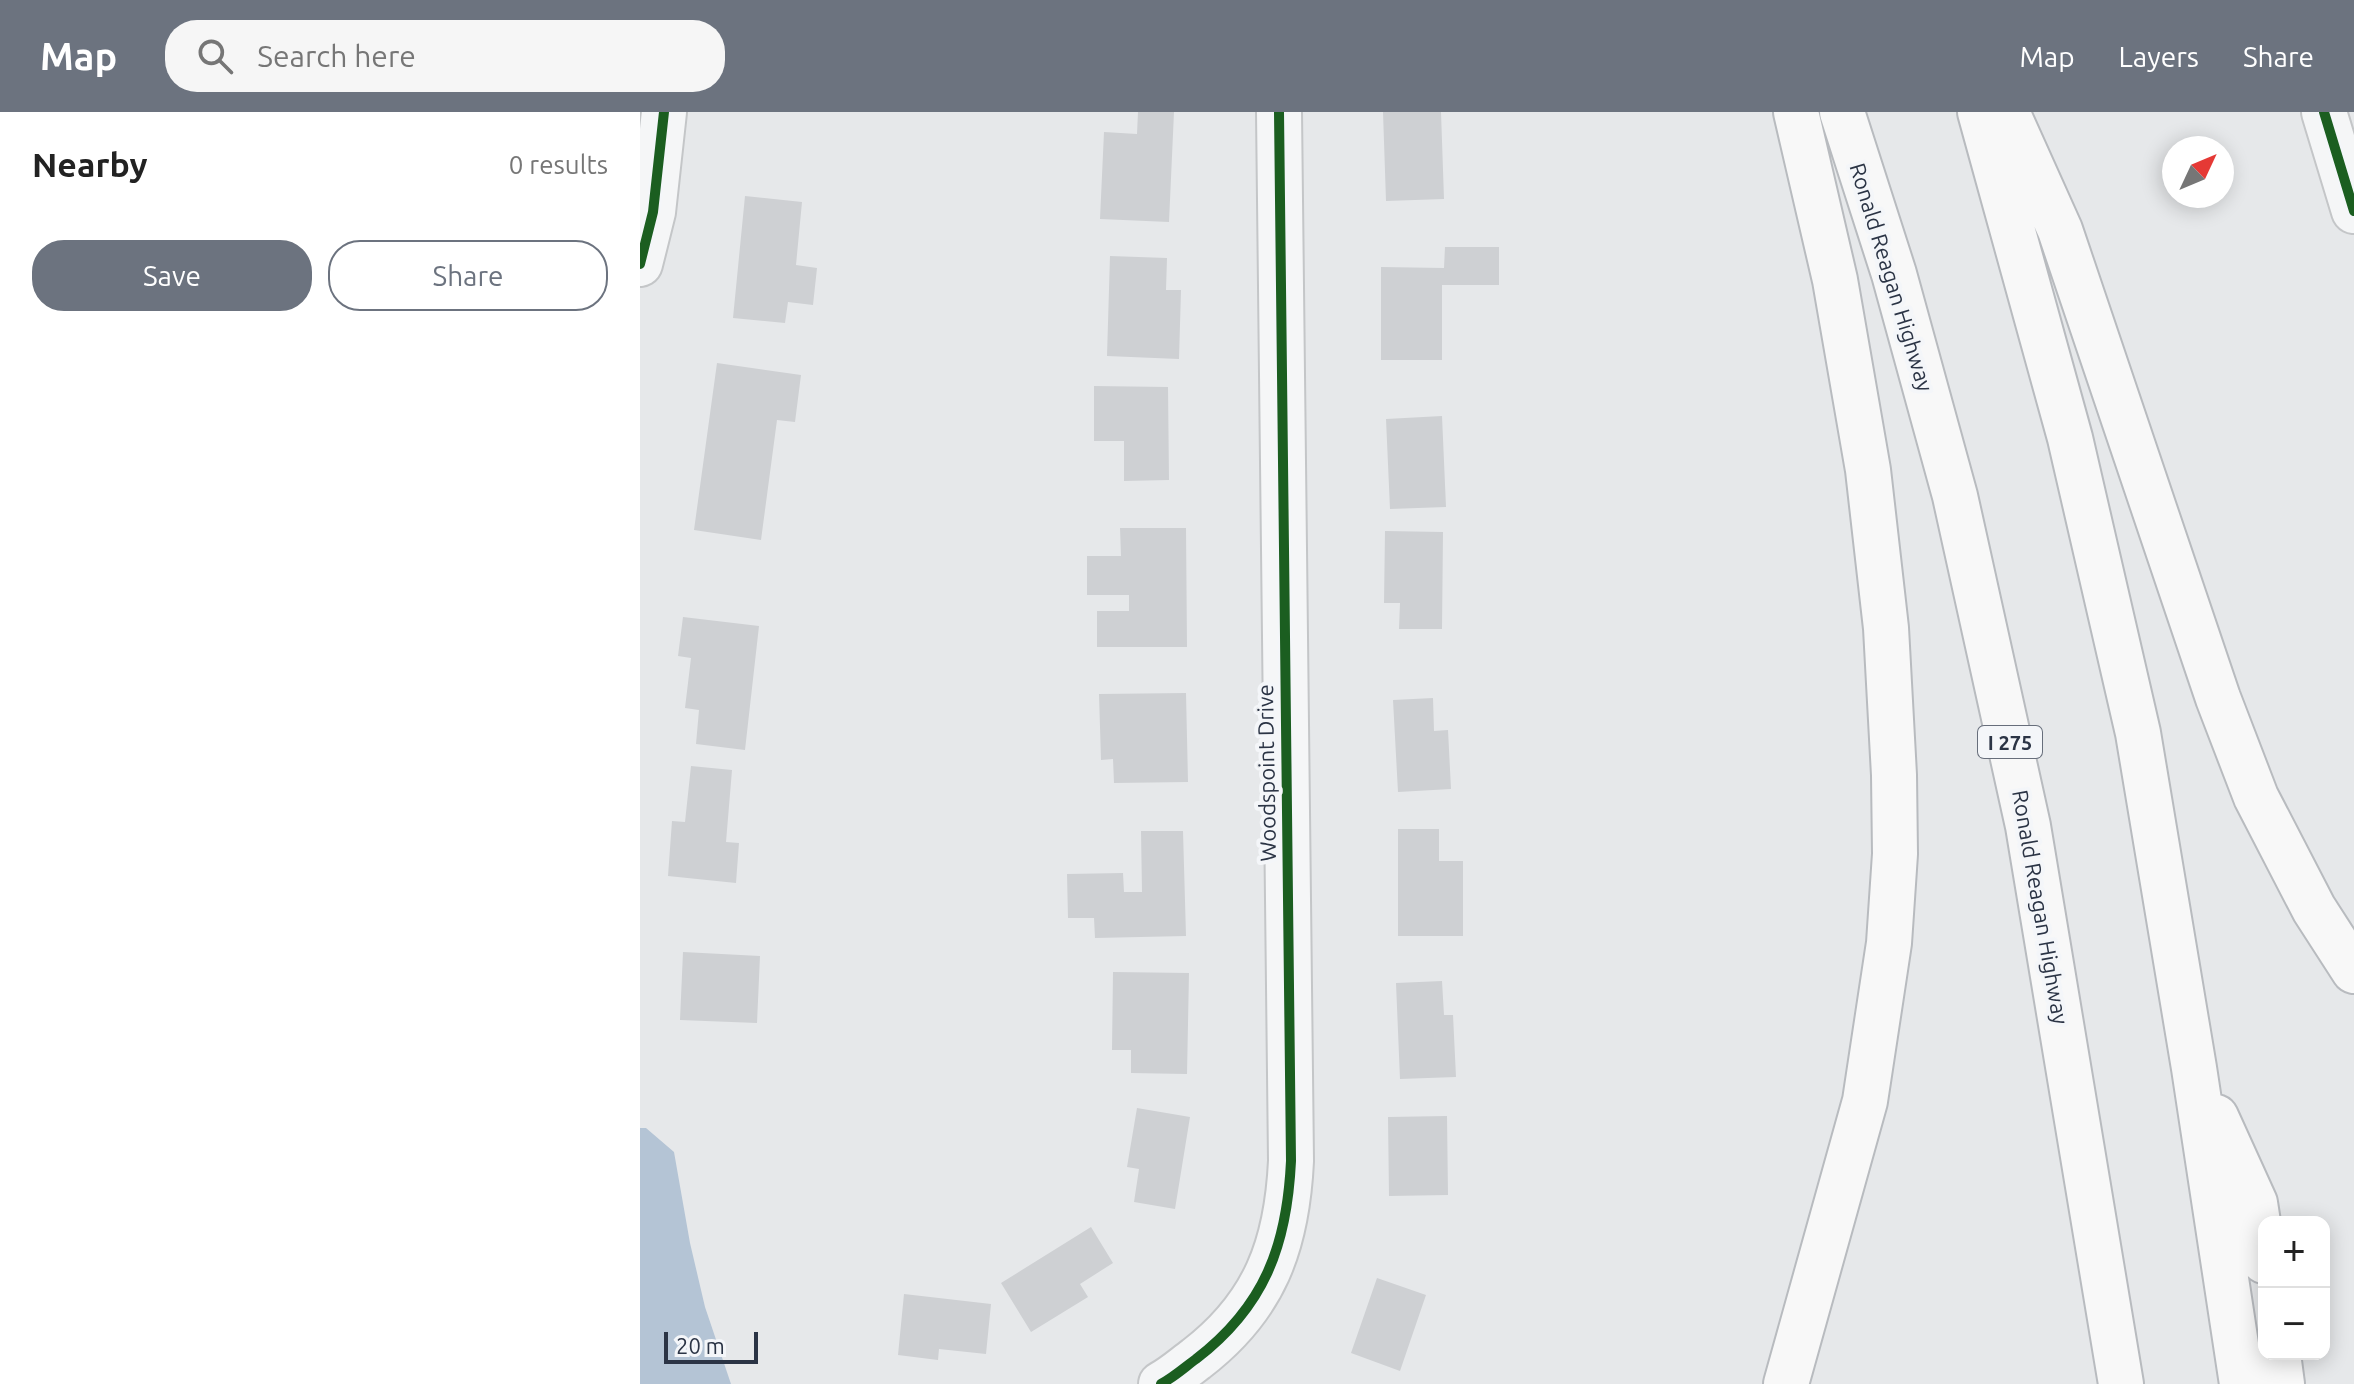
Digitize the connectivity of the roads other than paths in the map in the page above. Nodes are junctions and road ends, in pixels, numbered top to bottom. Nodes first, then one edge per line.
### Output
1 (664, 112) edge
2 (1279, 112) edge
3 (1796, 112) edge
4 (1842, 112) edge
5 (1980, 112) edge
6 (2007, 112) edge
7 (2324, 112) edge
8 (2354, 211) edge
9 (640, 264) edge
10 (2354, 971) edge
11 (2194, 1068) junction
12 (2258, 1222) edge
13 (2279, 1360) edge
14 (1161, 1384) edge
15 (1786, 1384) edge
16 (2121, 1384) edge
17 (2242, 1384) edge
18 (2282, 1384) edge

1 - 9 street
2 - 14 street, Woodspoint Drive
3 - 15 highway
4 - 16 highway, Ronald Reagan Highway / I 275
5 - 11 highway
6 - 10 highway
7 - 8 street
11 - 12 highway
11 - 17 highway
13 - 18 highway

